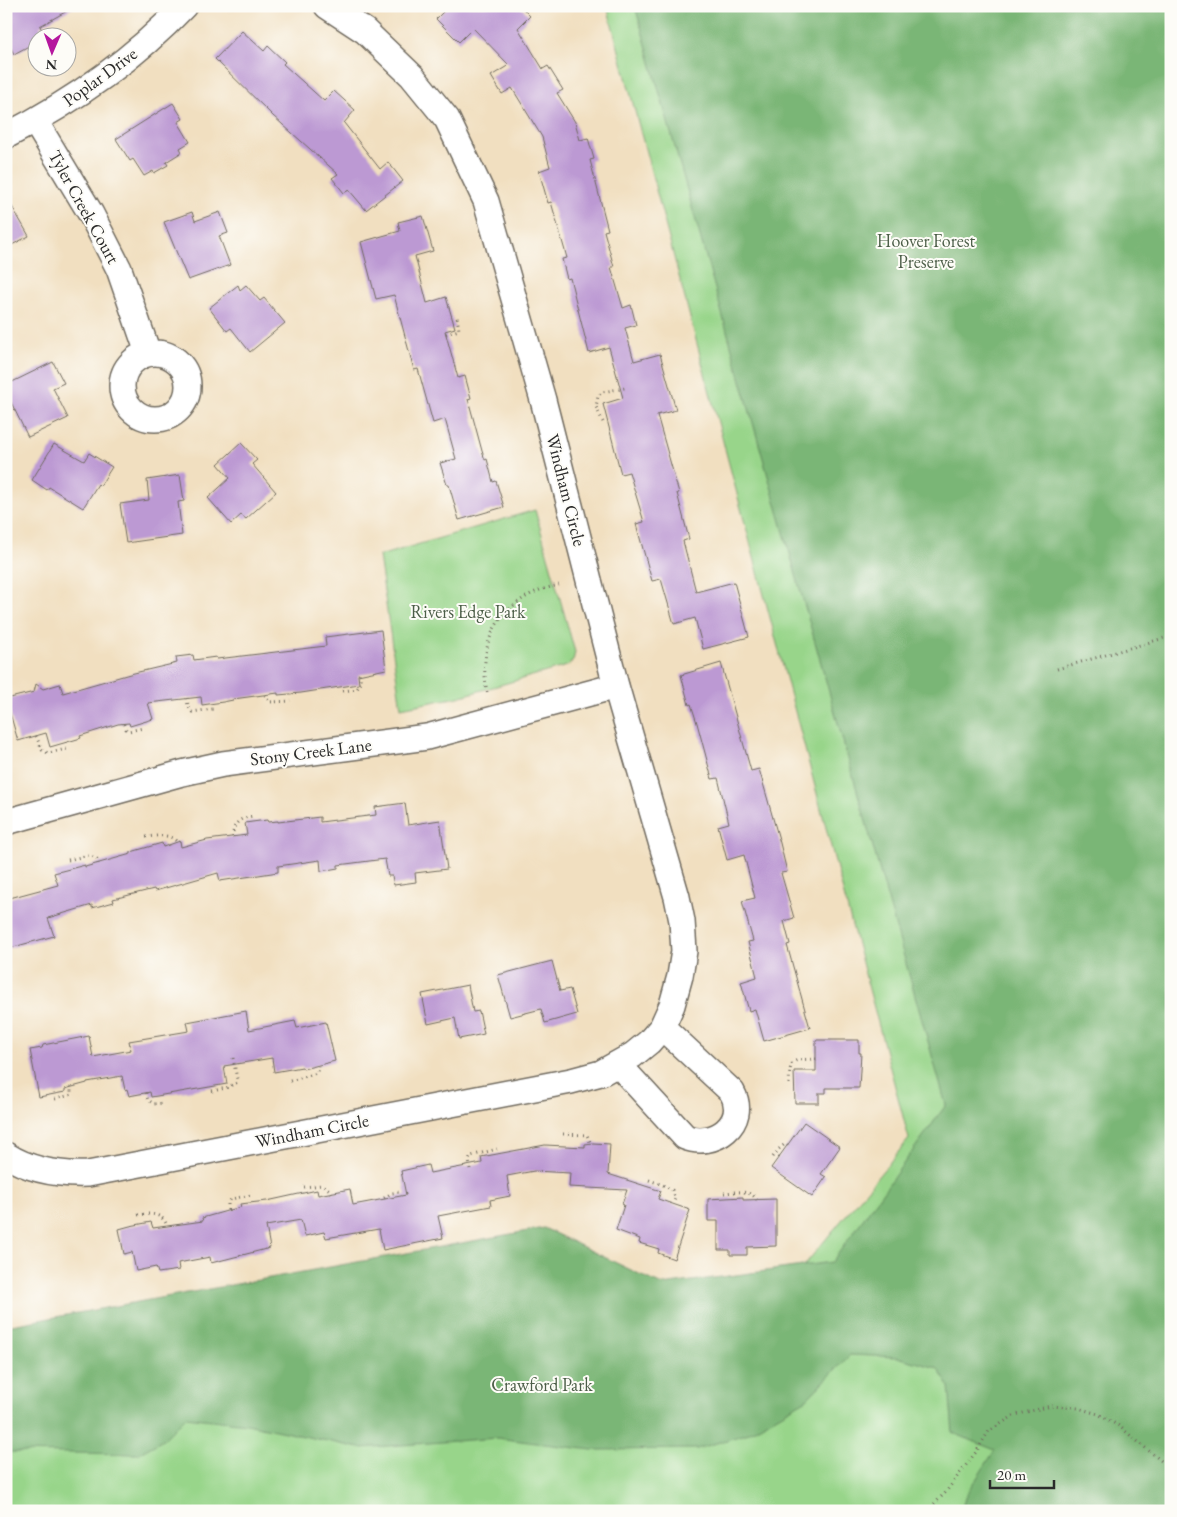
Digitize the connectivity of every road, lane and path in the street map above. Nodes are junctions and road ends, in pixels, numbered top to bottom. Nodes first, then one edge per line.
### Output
1 (184, 6) edge
2 (327, 6) edge
3 (35, 121) junction
4 (6, 136) edge
5 (457, 316) dead end
6 (446, 334) dead end
7 (148, 353) dead end
8 (625, 388) dead end
9 (603, 422) dead end
10 (559, 585) dead end
11 (1171, 636) edge
12 (1057, 669) dead end
13 (360, 673) dead end
14 (616, 686) junction
15 (343, 691) dead end
16 (487, 692) dead end
17 (265, 695) dead end
18 (187, 698) dead end
19 (291, 700) dead end
20 (214, 709) dead end
21 (124, 724) dead end
22 (144, 728) dead end
23 (36, 736) dead end
24 (67, 749) dead end
25 (255, 816) dead end
26 (6, 822) edge
27 (146, 837) dead end
28 (232, 837) dead end
29 (177, 842) dead end
30 (68, 860) dead end
31 (98, 864) dead end
32 (662, 1027) junction
33 (233, 1058) dead end
34 (818, 1059) dead end
35 (618, 1064) junction
36 (318, 1066) dead end
37 (290, 1081) dead end
38 (789, 1084) dead end
39 (71, 1086) dead end
40 (212, 1091) dead end
41 (146, 1093) dead end
42 (55, 1099) dead end
43 (164, 1103) dead end
44 (563, 1134) dead end
45 (591, 1144) dead end
46 (788, 1145) dead end
47 (497, 1149) dead end
48 (6, 1155) edge
49 (774, 1156) dead end
50 (470, 1169) dead end
51 (649, 1180) dead end
52 (304, 1187) dead end
53 (399, 1192) dead end
54 (724, 1193) dead end
55 (251, 1195) dead end
56 (332, 1195) dead end
57 (384, 1198) dead end
58 (757, 1200) dead end
59 (673, 1204) dead end
60 (228, 1210) dead end
61 (138, 1215) dead end
62 (167, 1226) dead end
63 (1171, 1468) edge
64 (927, 1511) edge

1 - 3 street, Poplar Drive
2 - 14 street, Windham Circle
3 - 4 street, Poplar Drive
3 - 7 street, Tyler Creek Court
5 - 6 path
8 - 9 path
10 - 16 path
11 - 12 path
13 - 15 path
14 - 26 street, Stony Creek Lane
14 - 32 street, Windham Circle
17 - 19 path
18 - 20 path
21 - 22 path
23 - 24 path
25 - 28 path
27 - 29 path
30 - 31 path
32 - 35 street, Windham Circle
32 - 35 street
33 - 40 path
34 - 38 path
35 - 48 street, Windham Circle
36 - 37 path
39 - 42 path
41 - 43 path
44 - 45 path
46 - 49 path
47 - 50 path
51 - 59 path
52 - 56 path
53 - 57 path
54 - 58 path
55 - 60 path
61 - 62 path
63 - 64 path

